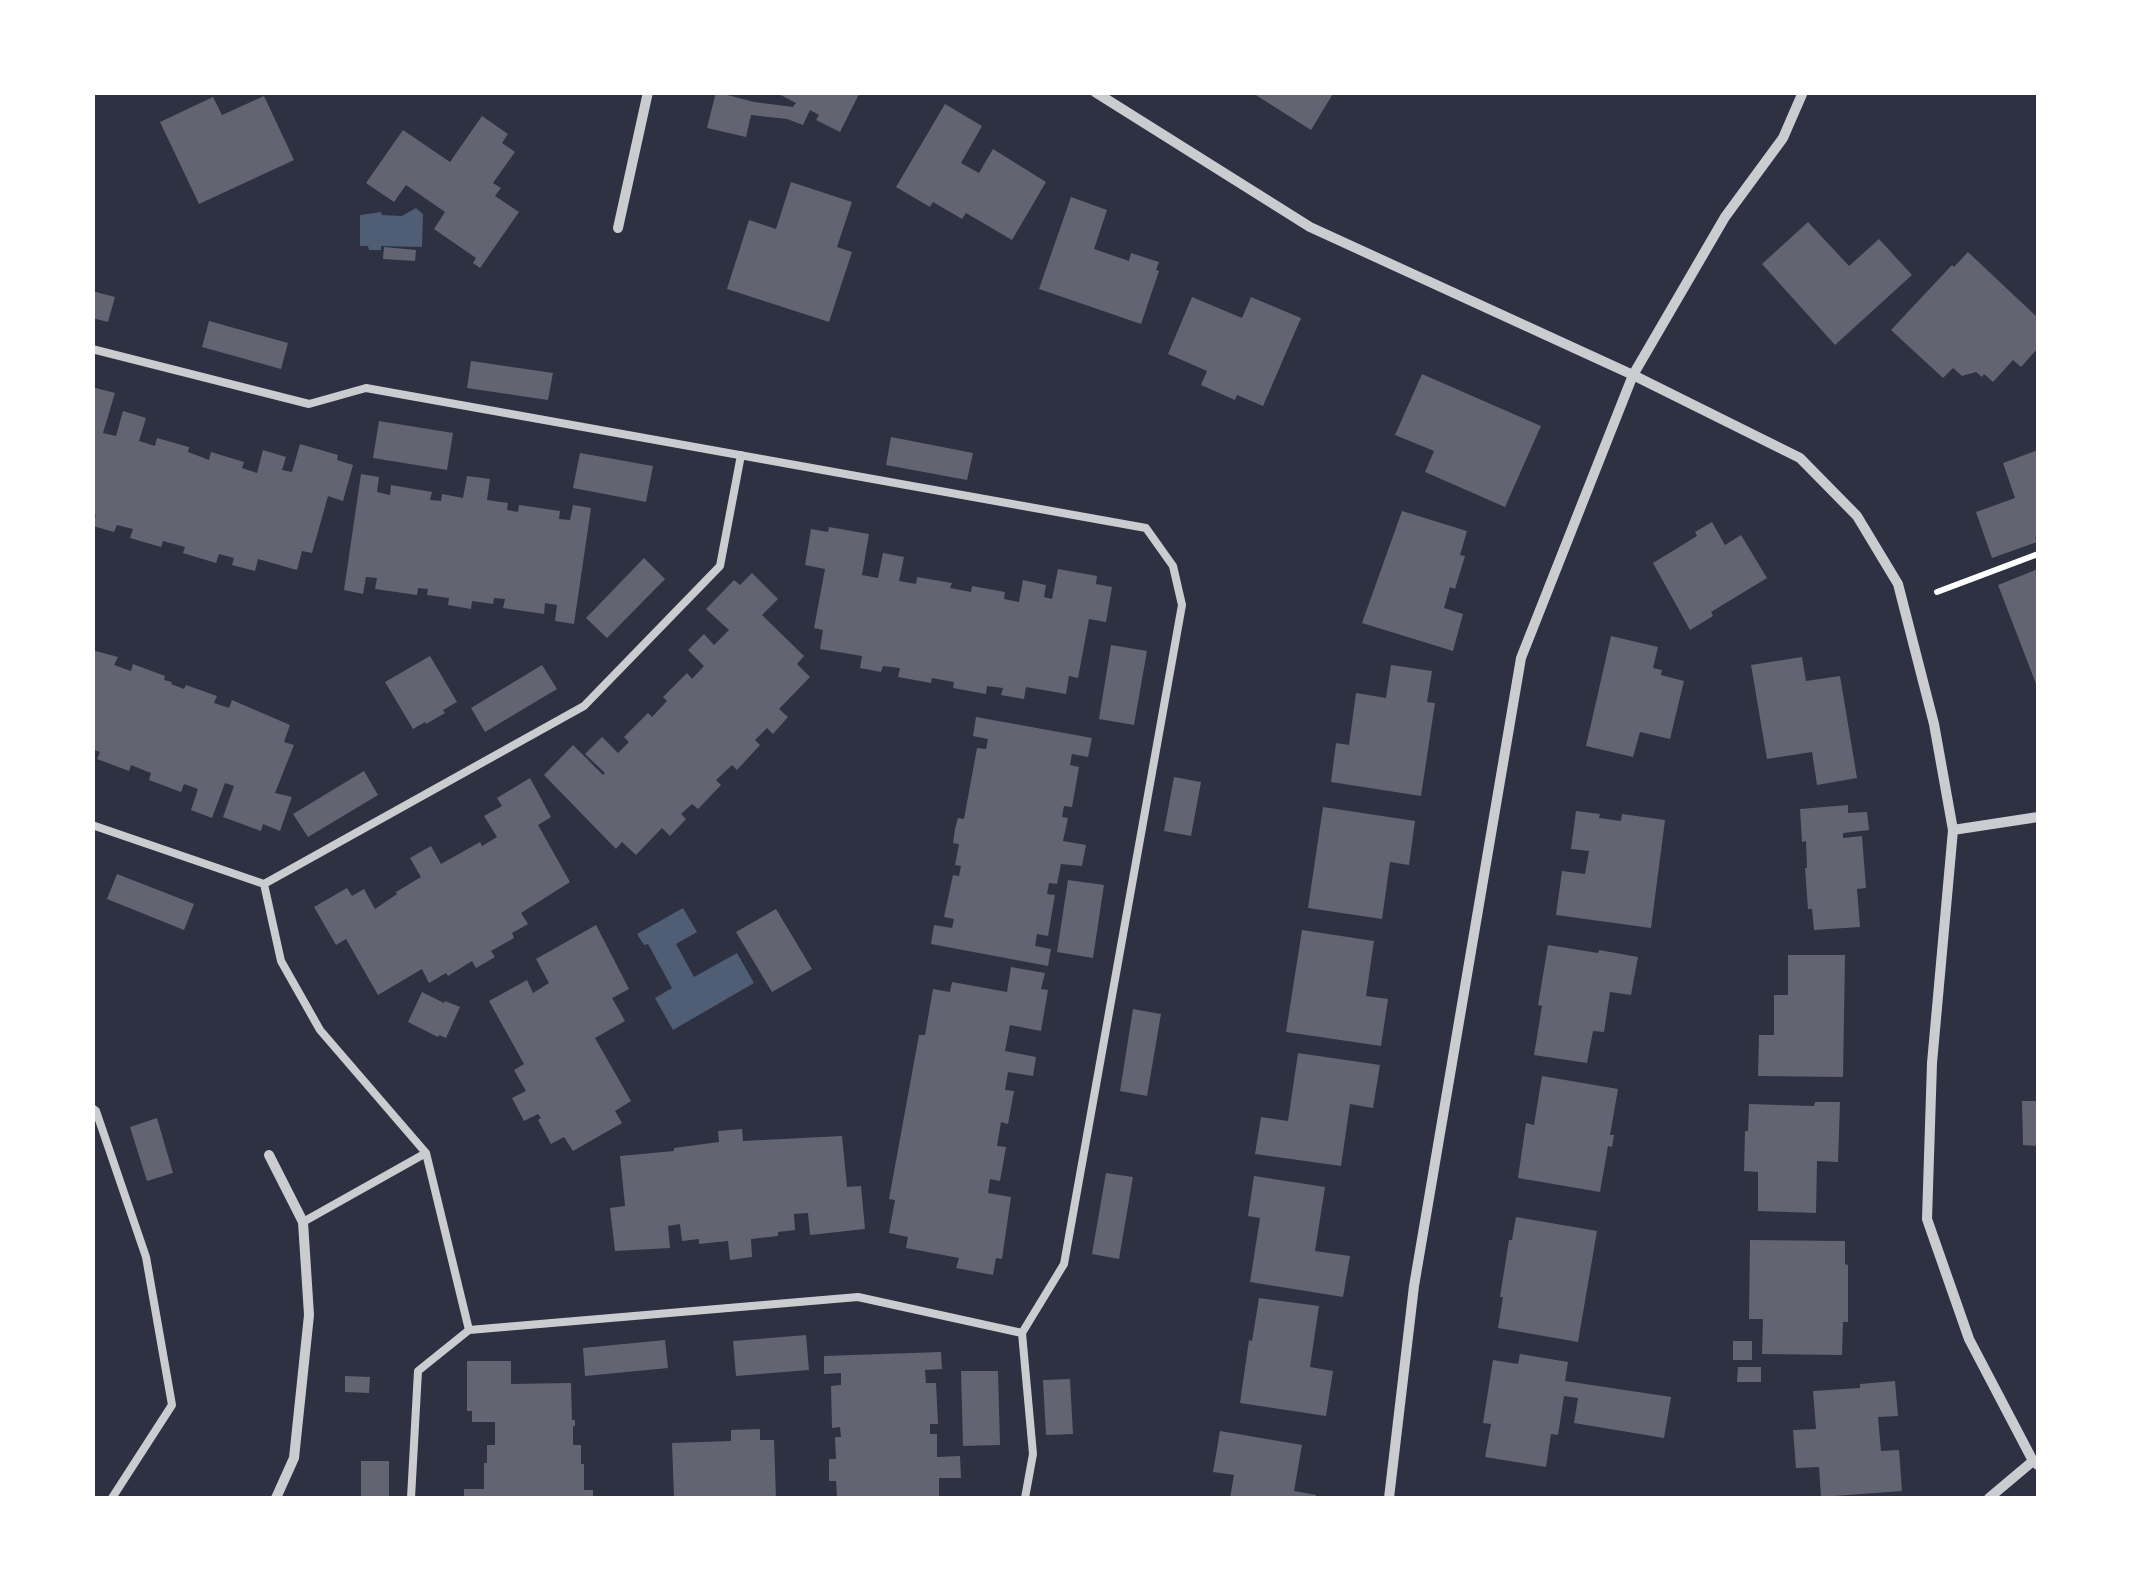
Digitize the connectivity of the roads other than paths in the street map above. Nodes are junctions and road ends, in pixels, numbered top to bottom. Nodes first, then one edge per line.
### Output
1 (648, 92) edge
2 (1096, 92) edge
3 (1803, 92) edge
4 (618, 228) dead end
5 (92, 349) edge
6 (1633, 375) junction
7 (741, 455) junction
8 (2038, 817) edge
9 (92, 826) edge
10 (1953, 830) junction
11 (264, 884) junction
12 (92, 1108) edge
13 (426, 1153) junction
14 (269, 1155) dead end
15 (303, 1222) junction
16 (469, 1330) junction
17 (1022, 1333) junction
18 (2036, 1463) edge
19 (112, 1498) edge
20 (276, 1498) edge
21 (412, 1498) edge
22 (1025, 1498) edge
23 (1389, 1498) edge
24 (1990, 1498) edge

1 - 4 street
2 - 6 street
3 - 6 street
5 - 7 lane
6 - 10 street
6 - 23 street
7 - 11 lane
7 - 17 lane
8 - 10 street
9 - 11 lane
10 - 18 street
11 - 13 lane
12 - 19 lane
13 - 15 lane
13 - 16 lane
14 - 15 street
15 - 20 street
16 - 17 lane
16 - 21 lane
17 - 22 lane
18 - 24 street

